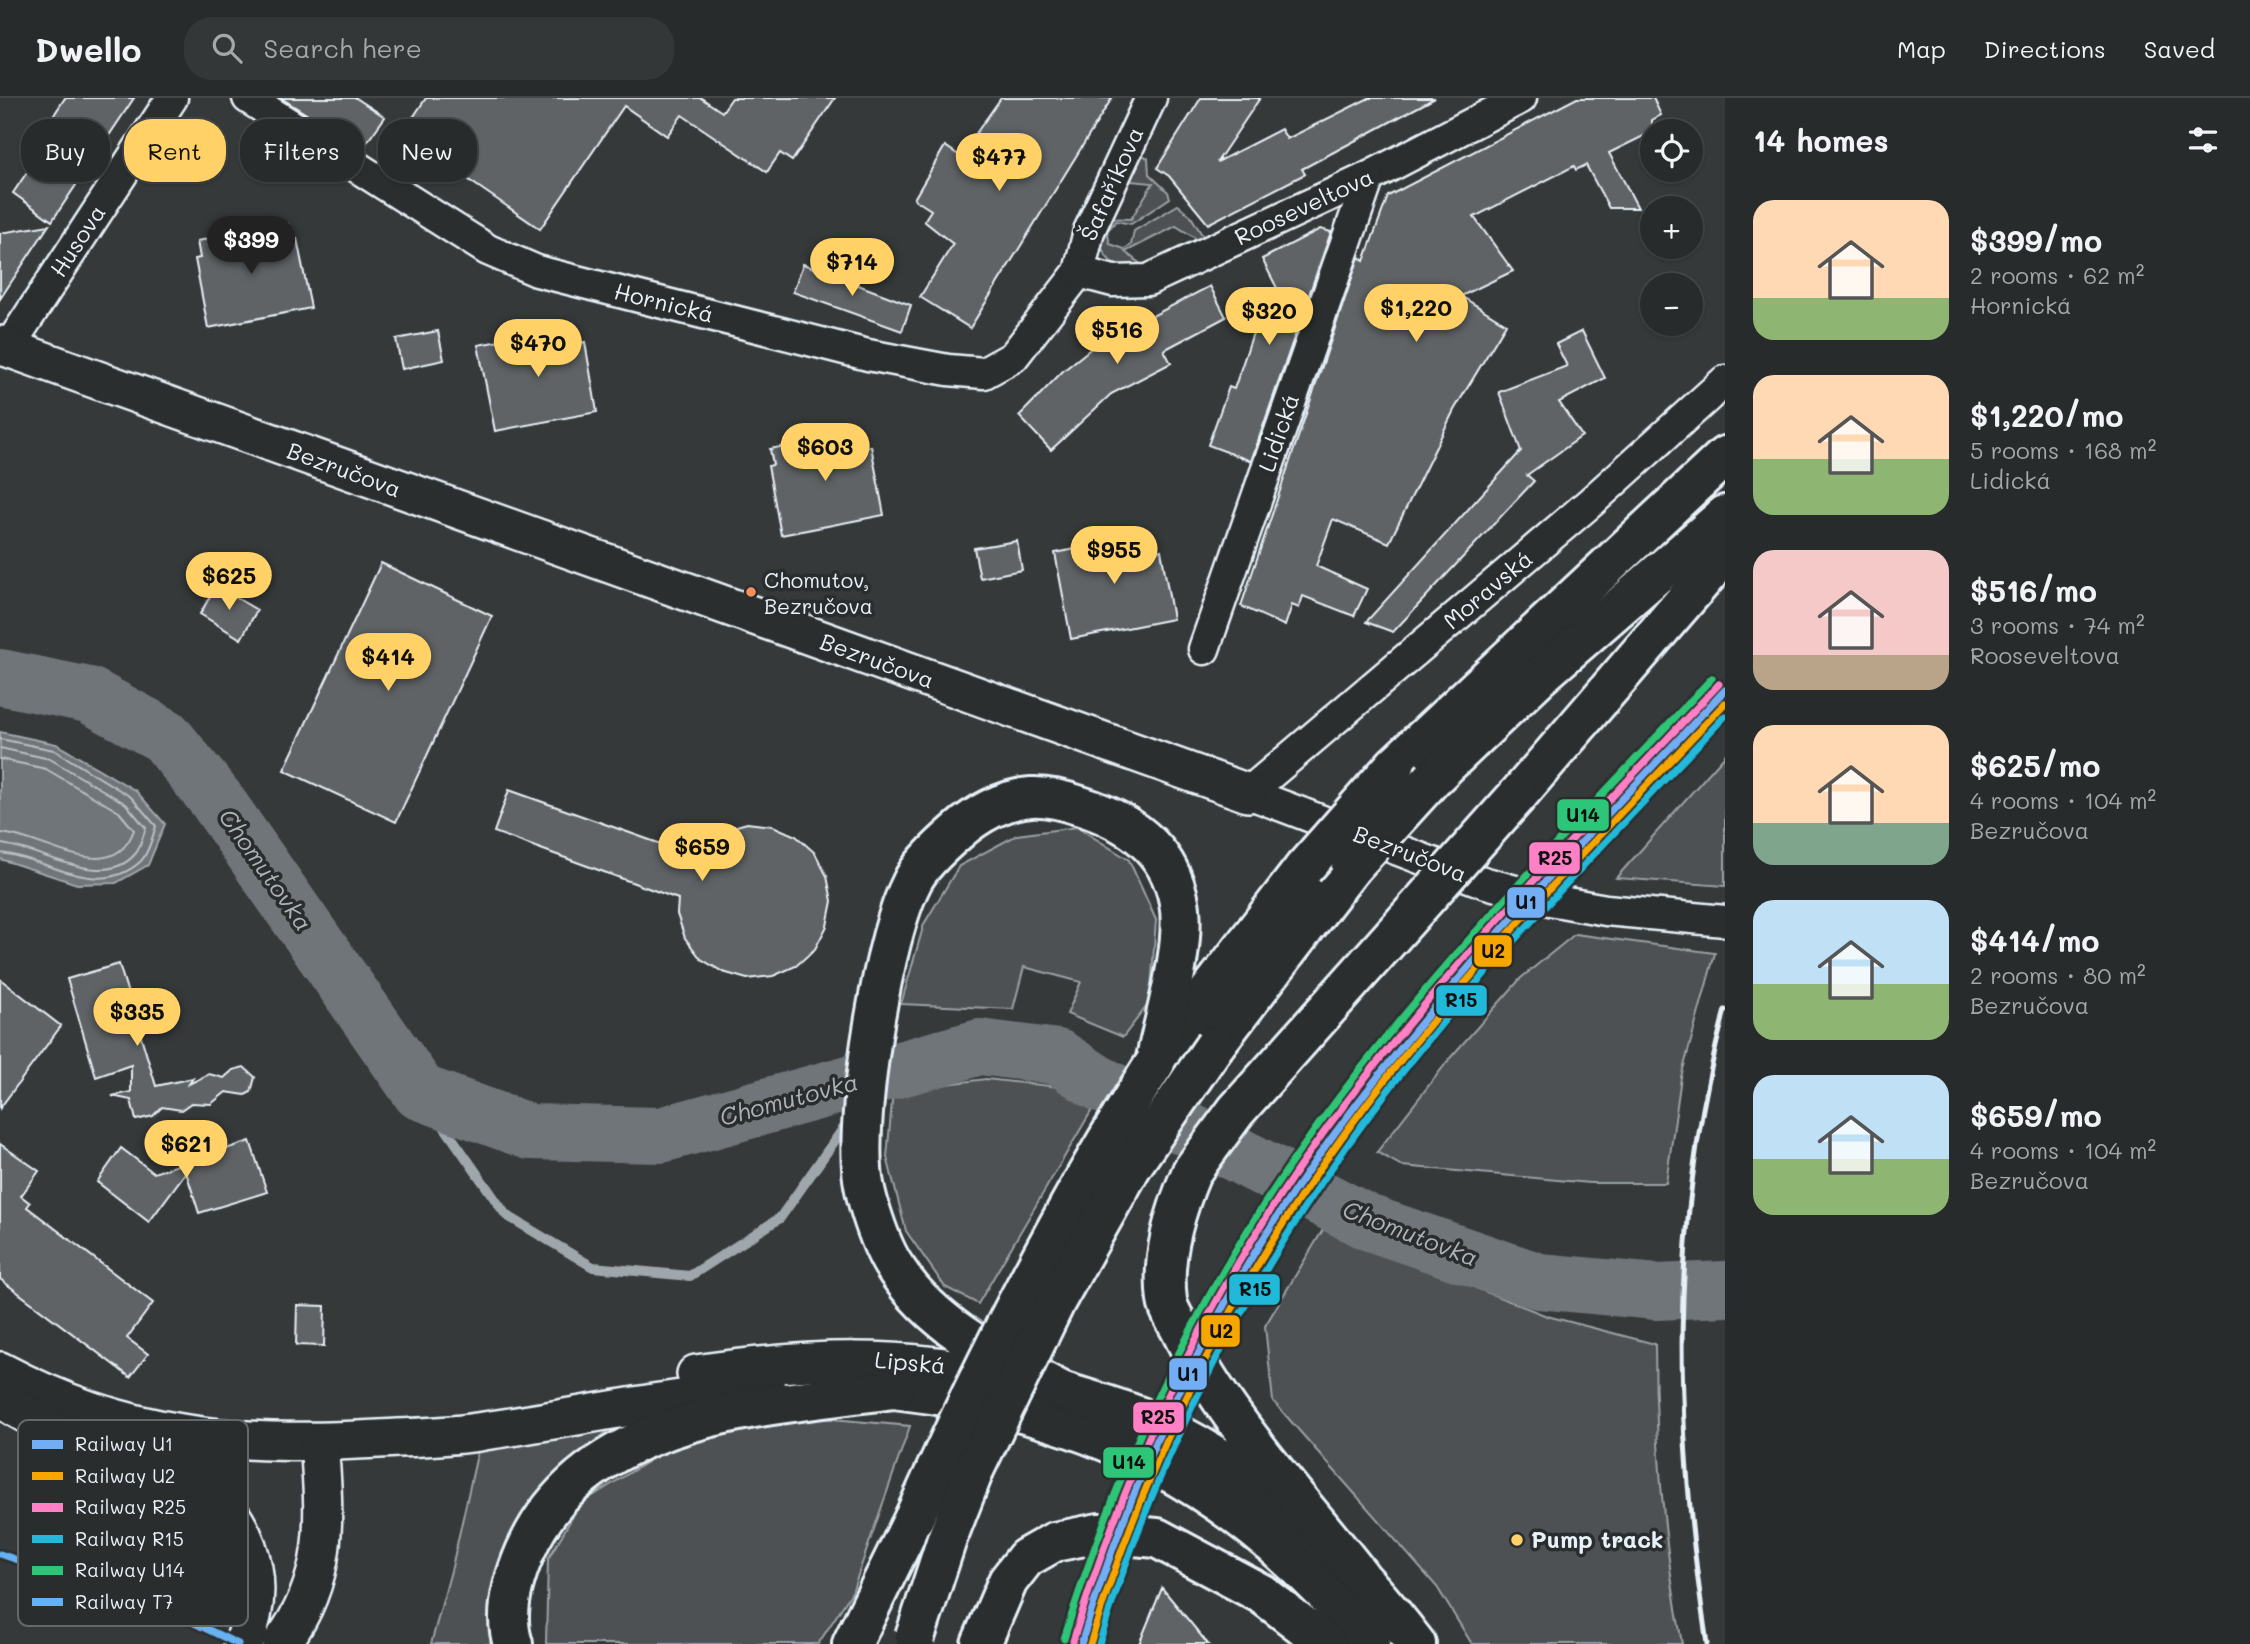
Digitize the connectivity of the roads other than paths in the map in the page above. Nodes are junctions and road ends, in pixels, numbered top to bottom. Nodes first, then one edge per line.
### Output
1 (172, 98) edge
2 (248, 98) edge
3 (1151, 98) edge
4 (1521, 98) edge
5 (1369, 177) junction
6 (1079, 272) junction
7 (4, 347) edge
8 (1725, 381) edge
9 (1725, 456) edge
10 (1725, 515) edge
11 (1725, 554) edge
12 (1204, 649) dead end
13 (1248, 793) junction
14 (1725, 921) edge
15 (1155, 1063) junction
16 (0, 1371) edge
17 (894, 1389) junction
18 (1061, 1391) junction
19 (0, 1398) edge
20 (37, 1420) edge
21 (121, 1420) edge
22 (248, 1441) edge
23 (319, 1442) junction
24 (914, 1518) junction
25 (248, 1549) edge
26 (1359, 1575) junction
27 (903, 1642) edge
28 (243, 1644) edge
29 (281, 1644) edge
30 (513, 1644) edge
31 (852, 1644) edge
32 (981, 1644) edge
33 (1327, 1644) edge
34 (1370, 1644) edge
35 (1416, 1644) edge

1 - 7 street, Husova
2 - 6 street, Hornická
3 - 6 street, Šafaříkova
4 - 5 street, Rooseveltova
5 - 6 street, Rooseveltova
5 - 12 street, Lidická
7 - 13 street, Bezručova
8 - 13 street, Moravská
9 - 15 main road, bridge
10 - 27 main road, bridge
11 - 26 main road, bridge
13 - 14 street, Bezručova
15 - 18 main road
15 - 24 main road, bridge
16 - 21 street, Lipská
17 - 23 street, Lipská
17 - 30 main road
17 - 34 main road, Lipská
18 - 23 street, Lipská
18 - 26 main road, Lipská
19 - 20 street
22 - 23 street, Lipská
23 - 29 street
24 - 27 main road
24 - 31 main road
25 - 28 street
26 - 35 main road, Lipská
32 - 33 main road

